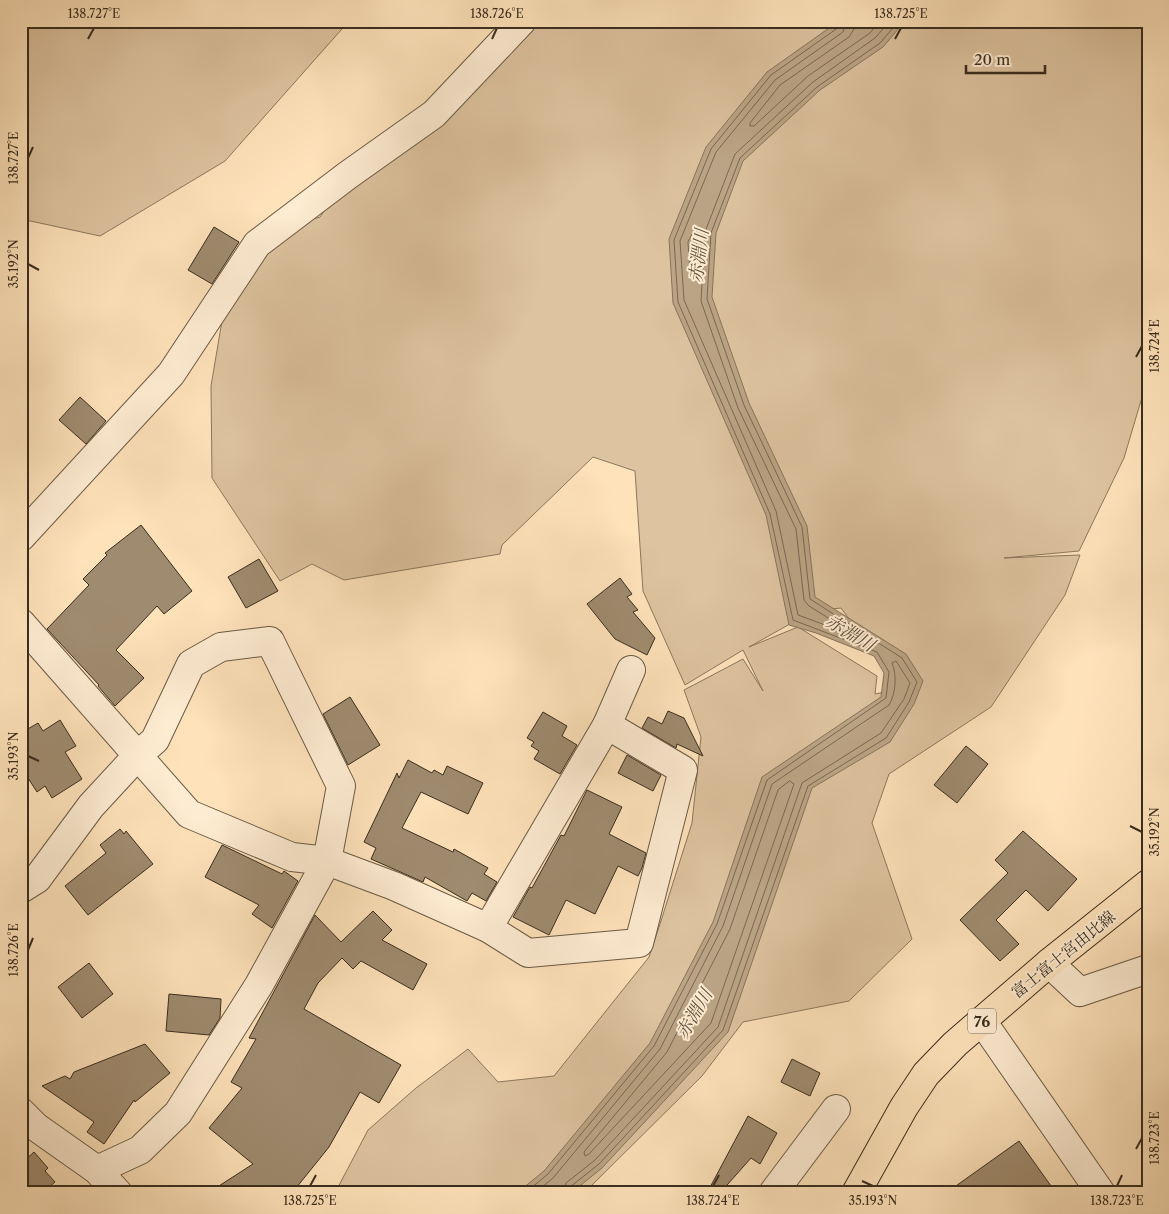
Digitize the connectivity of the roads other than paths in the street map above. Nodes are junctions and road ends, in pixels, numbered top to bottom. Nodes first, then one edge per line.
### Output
1 (522, 21) edge
2 (21, 537) edge
3 (21, 622) edge
4 (631, 670) dead end
5 (607, 725) junction
6 (138, 754) junction
7 (327, 861) junction
8 (1148, 884) edge
9 (21, 889) edge
10 (488, 928) junction
11 (1049, 963) junction
12 (1148, 970) edge
13 (982, 1021) junction
14 (836, 1109) dead end
15 (26, 1127) edge
16 (97, 1170) junction
17 (118, 1193) edge
18 (773, 1193) edge
19 (856, 1193) edge
20 (1101, 1193) edge

1 - 2 street
3 - 6 street
4 - 5 street
5 - 10 street
5 - 10 street
6 - 7 street
6 - 7 street
6 - 9 street
7 - 10 street
7 - 16 street
8 - 11 main road, 富士富士宮由比線 / 76
11 - 12 street
11 - 13 main road, 富士富士宮由比線 / 76
13 - 19 main road, 富士富士宮由比線 / 76
13 - 20 street
14 - 18 street
15 - 16 street
16 - 17 street

